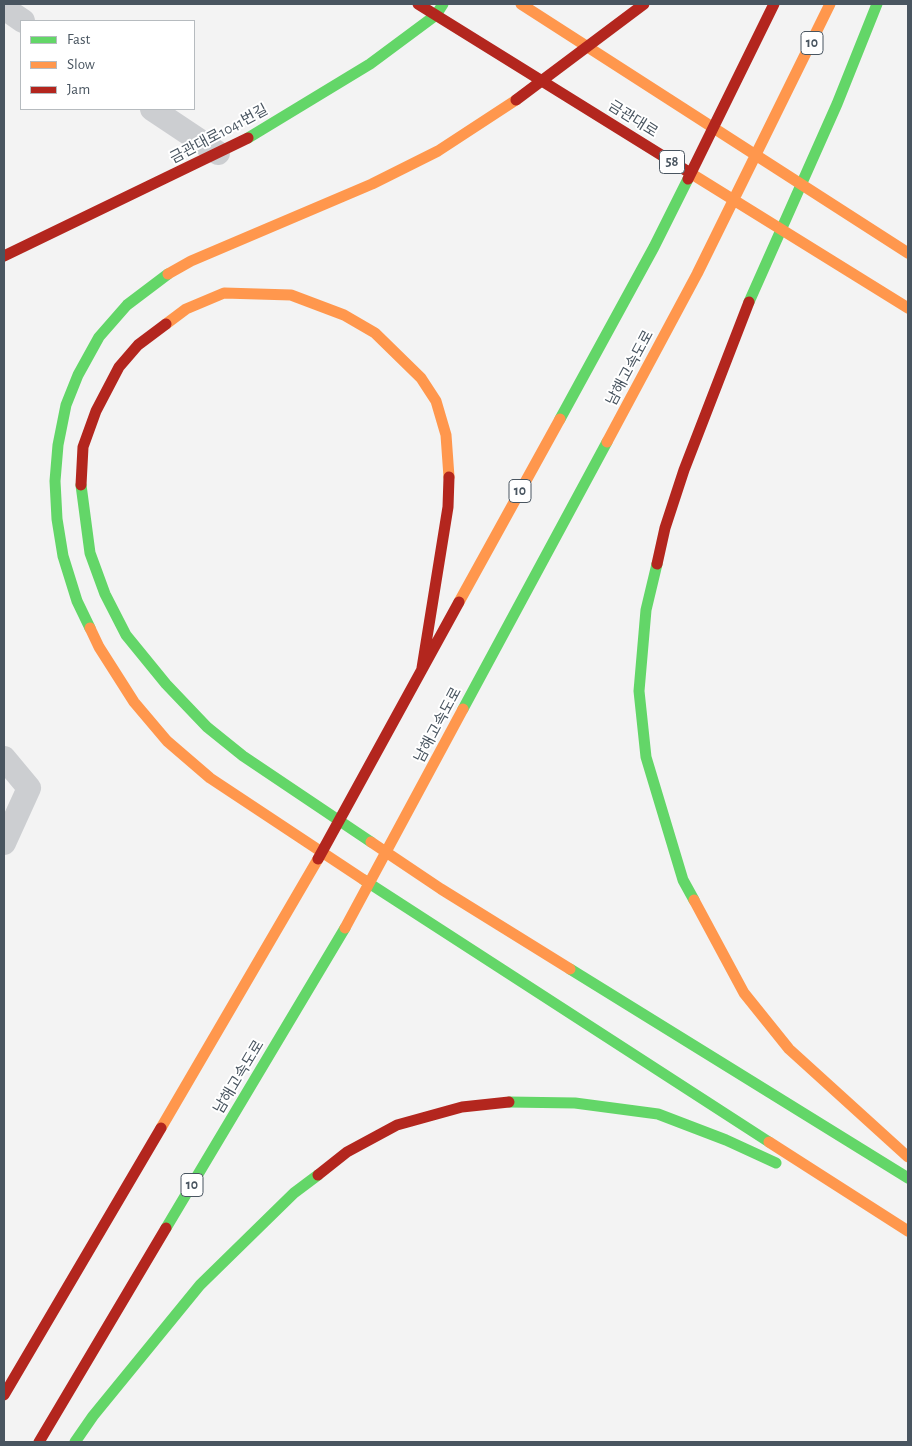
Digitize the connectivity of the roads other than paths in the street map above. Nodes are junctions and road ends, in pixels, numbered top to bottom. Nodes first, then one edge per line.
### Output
1 (418, 4) edge
2 (442, 4) edge
3 (520, 4) edge
4 (644, 4) edge
5 (774, 4) edge
6 (830, 4) edge
7 (877, 4) edge
8 (4, 8) edge
9 (436, 16) junction
10 (22, 20) edge
11 (154, 110) edge
12 (218, 153) junction
13 (908, 253) edge
14 (4, 256) edge
15 (908, 308) edge
16 (422, 668) junction
17 (4, 758) edge
18 (4, 843) edge
19 (908, 1157) edge
20 (908, 1178) edge
21 (908, 1231) edge
22 (908, 1235) edge
23 (4, 1395) edge
24 (39, 1442) edge
25 (75, 1442) edge

1 - 9 main road, 금관대로 / 58
2 - 9 main road
3 - 13 main road
4 - 21 main road
5 - 16 main road, 10
6 - 24 main road, 남해고속도로 / 10
7 - 19 main road
8 - 10 street
9 - 12 main road, 금관대로1041번길
9 - 15 main road, 금관대로 / 58
11 - 12 street
12 - 14 main road, 금관대로1041번길
16 - 20 main road
16 - 23 main road, 10
17 - 18 street
22 - 25 main road

